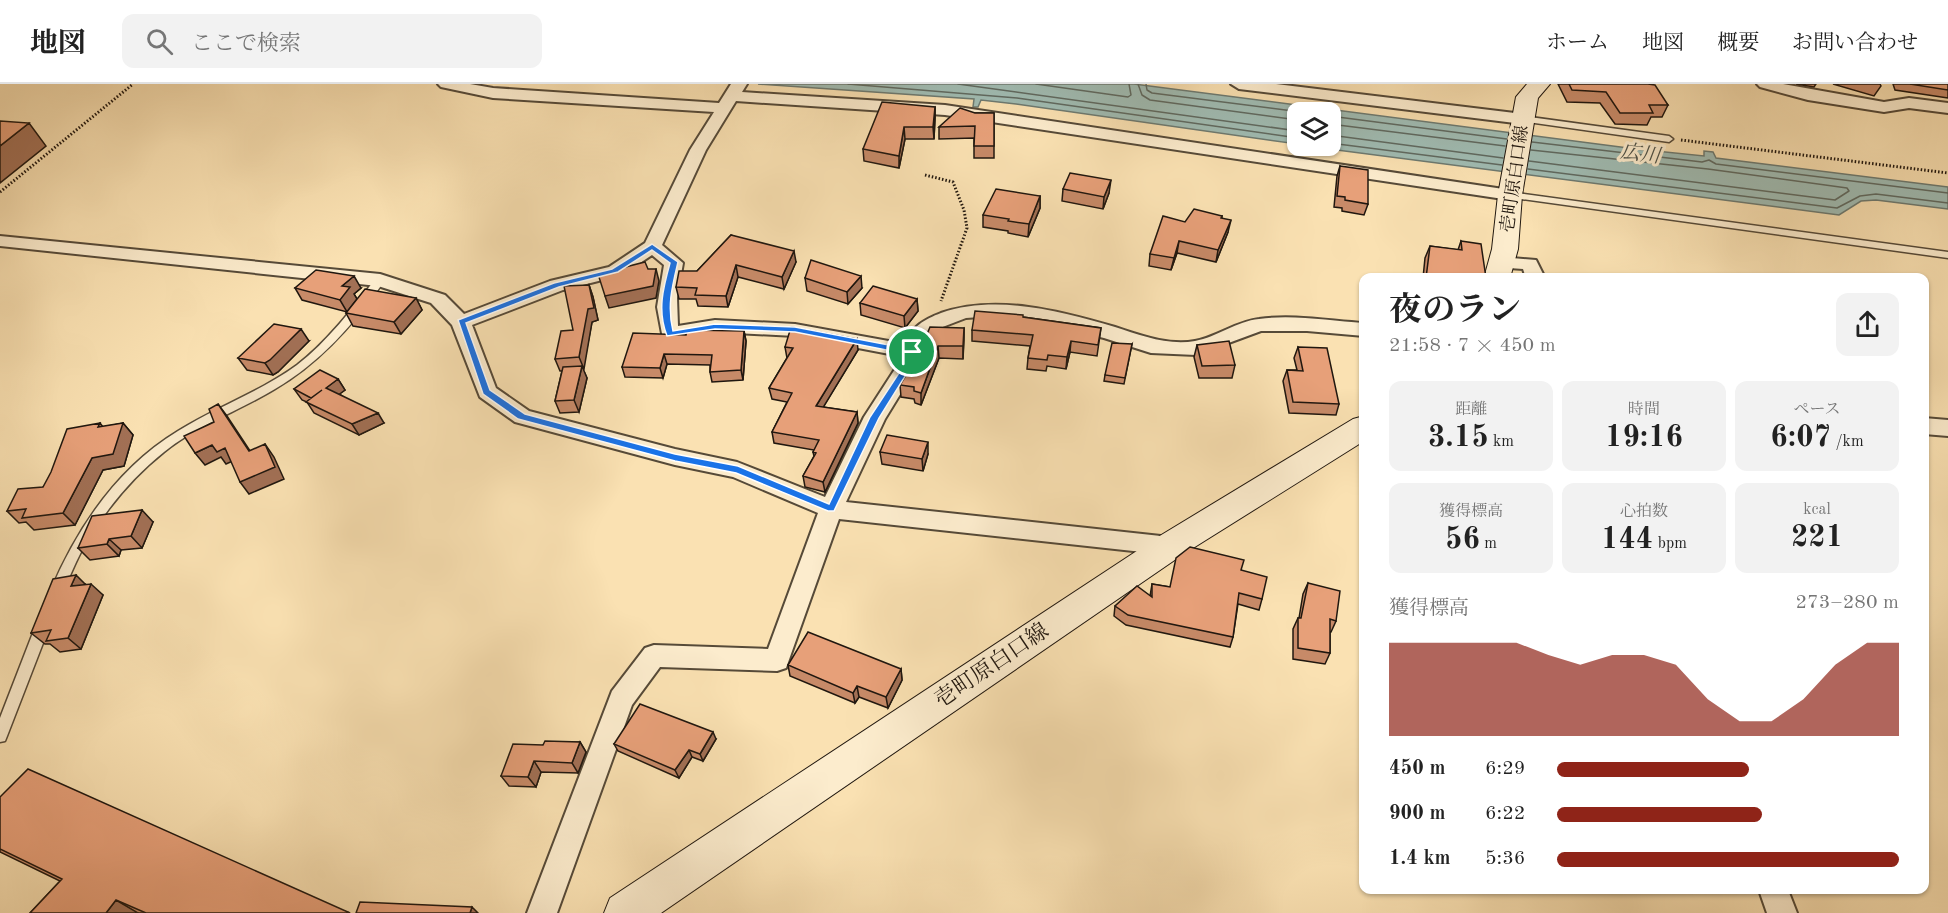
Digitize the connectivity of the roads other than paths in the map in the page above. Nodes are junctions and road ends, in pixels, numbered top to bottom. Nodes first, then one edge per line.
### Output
1 (447, 84) edge
2 (1239, 84) edge
3 (1539, 84) edge
4 (1765, 84) edge
5 (732, 94) edge
6 (1948, 108) edge
7 (1522, 121) junction
8 (1669, 139) road end
9 (1512, 189) junction
10 (0, 241) edge
11 (652, 246) junction
12 (1948, 255) edge
13 (1499, 270) edge
14 (1534, 273) edge
15 (380, 280) junction
16 (461, 322) junction
17 (1359, 330) edge
18 (912, 352) junction
19 (1929, 426) edge
20 (1948, 428) edge
21 (1359, 430) edge
22 (831, 509) junction
23 (1170, 546) junction
24 (0, 736) edge
25 (1775, 894) edge
26 (542, 913) edge
27 (625, 913) edge
28 (1782, 913) edge

1 - 5 street
2 - 7 street
3 - 7 main road, 壱町原白口線
4 - 6 street
5 - 9 street
5 - 11 street
7 - 8 lane
7 - 9 main road, 壱町原白口線
9 - 12 lane
9 - 13 main road, 壱町原白口線
10 - 15 street
11 - 16 street
11 - 18 street
13 - 14 street
15 - 16 street
15 - 24 lane
16 - 22 street
17 - 18 street
18 - 22 street
19 - 20 street
21 - 23 main road, 壱町原白口線
22 - 23 street
22 - 26 street
23 - 27 main road, 壱町原白口線
25 - 28 street

